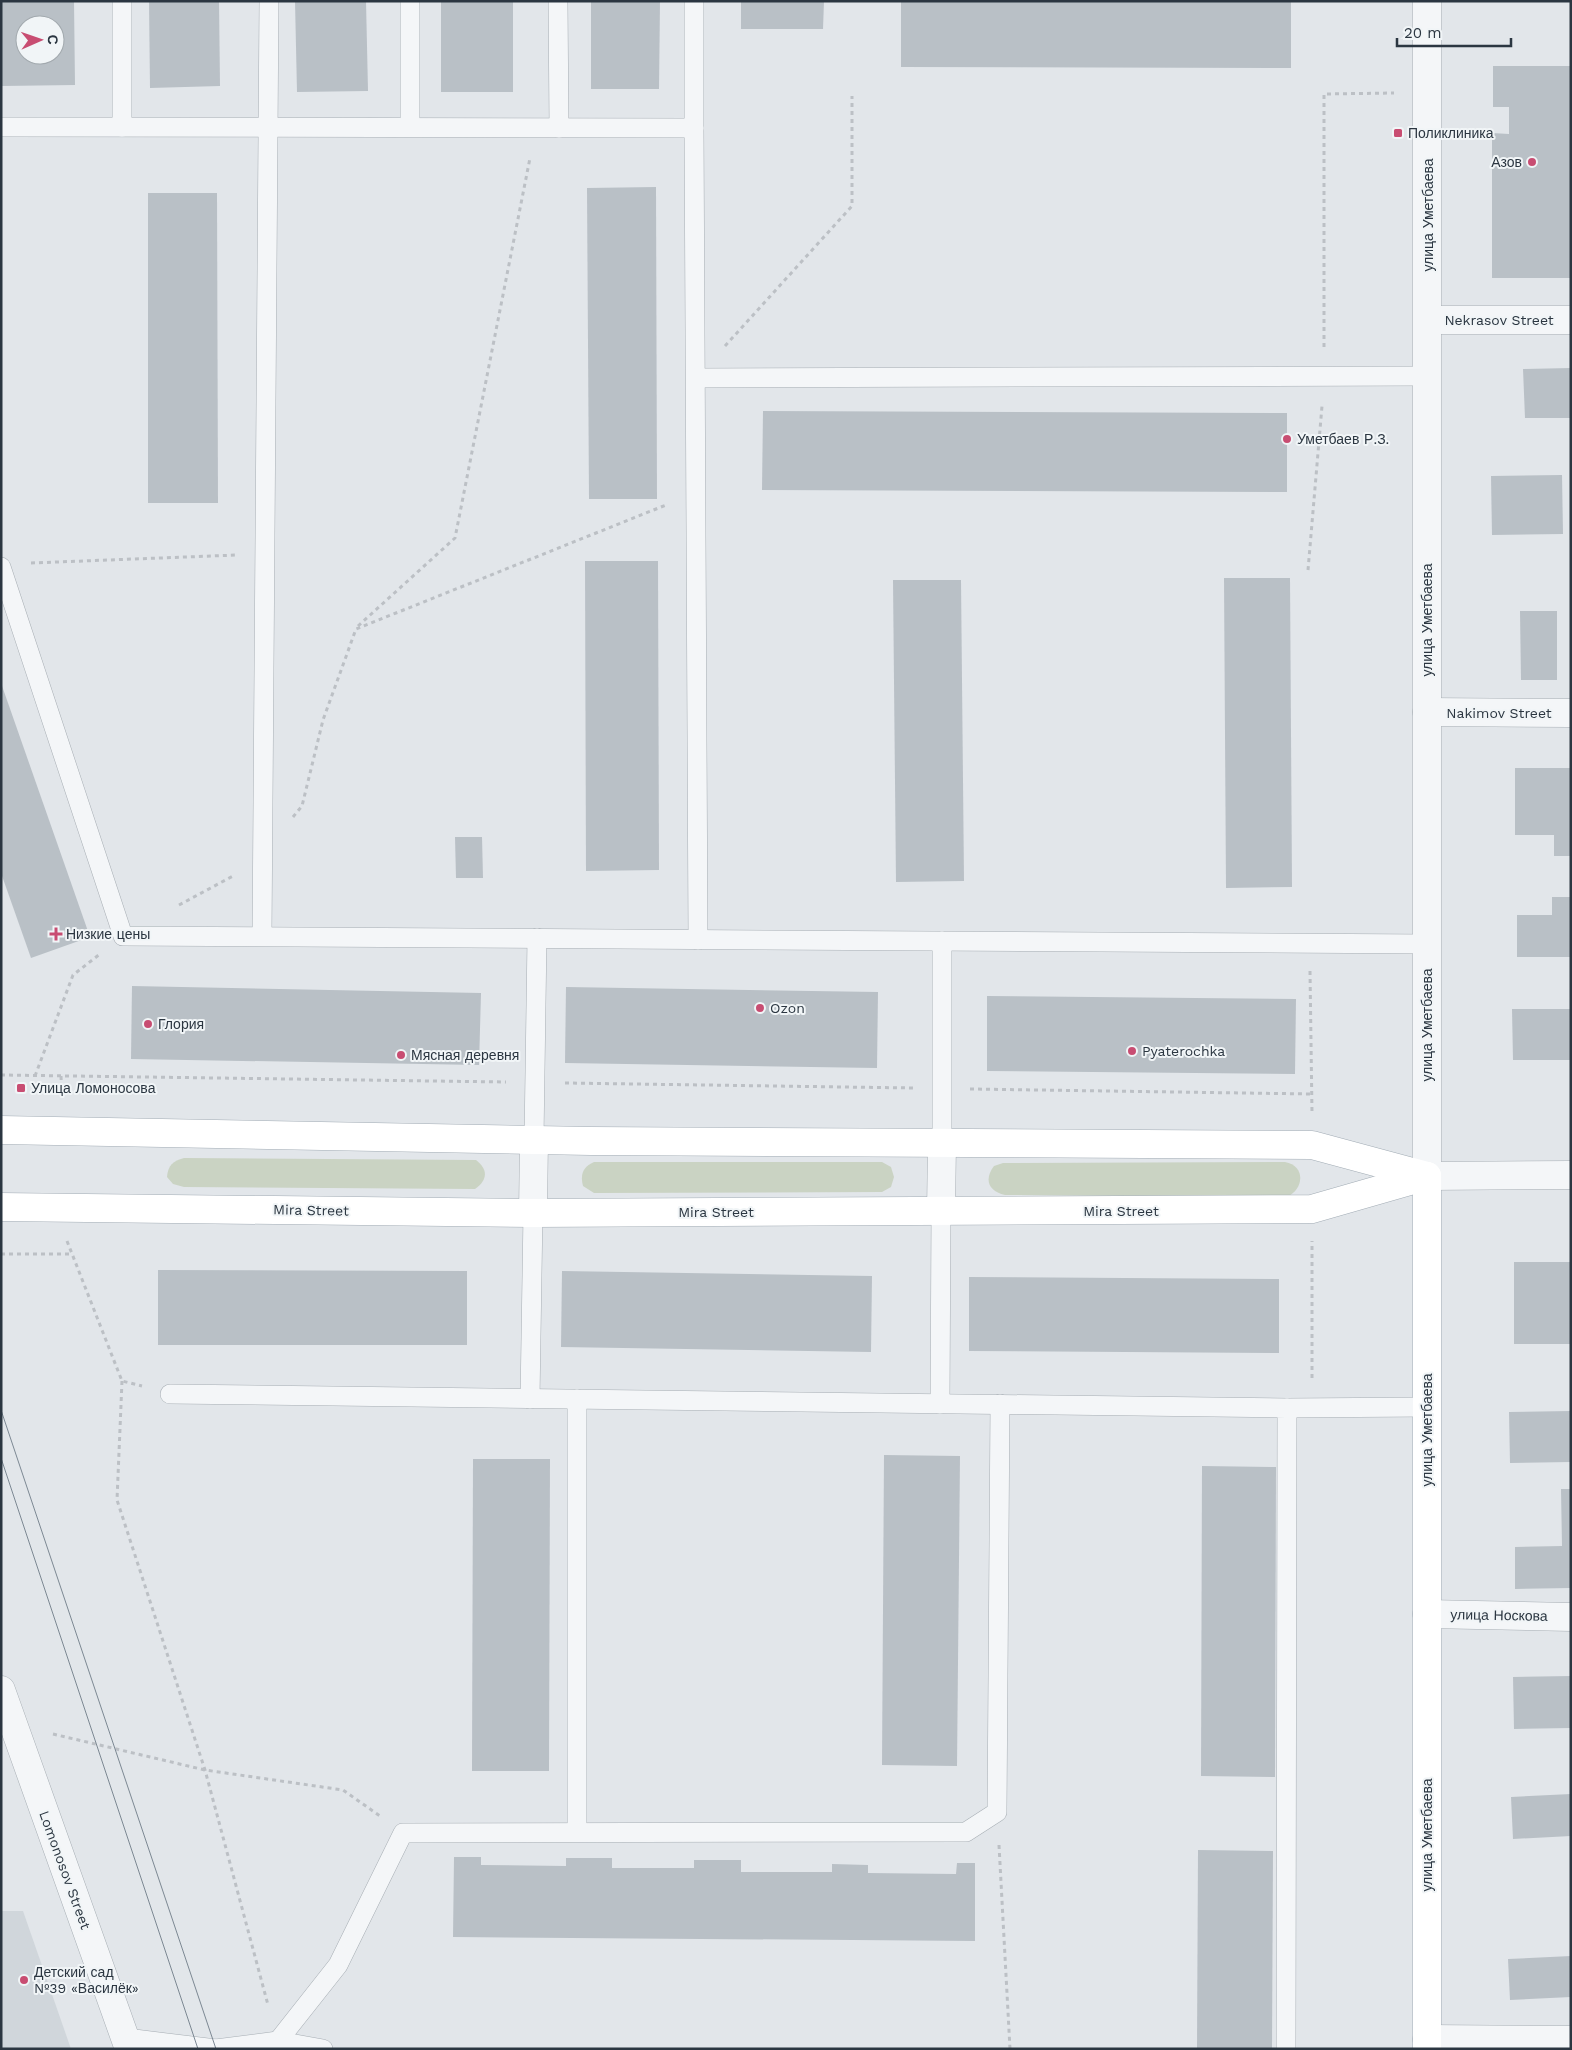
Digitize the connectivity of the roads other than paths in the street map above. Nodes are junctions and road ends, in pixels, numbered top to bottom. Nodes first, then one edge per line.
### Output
1 (122, 1) edge
2 (269, 1) edge
3 (410, 1) edge
4 (558, 1) edge
5 (694, 1) edge
6 (1427, 1) edge
7 (1, 127) edge
8 (122, 127) junction
9 (269, 127) junction
10 (410, 127) junction
11 (559, 128) junction
12 (694, 128) junction
13 (1428, 320) junction
14 (1571, 320) edge
15 (1427, 376) junction
16 (696, 378) junction
17 (1, 567) edge
18 (1427, 712) junction
19 (1571, 713) edge
20 (262, 936) junction
21 (536, 938) junction
22 (698, 940) junction
23 (942, 941) junction
24 (1427, 944) junction
25 (1, 1130) edge
26 (534, 1139) junction
27 (942, 1144) junction
28 (1571, 1175) edge
29 (1427, 1176) junction
30 (1, 1207) edge
31 (941, 1212) junction
32 (533, 1213) junction
33 (170, 1394) road end
34 (530, 1399) junction
35 (577, 1399) junction
36 (940, 1404) junction
37 (1000, 1404) junction
38 (1427, 1407) junction
39 (1287, 1408) junction
40 (1427, 1614) junction
41 (1571, 1617) edge
42 (1, 1690) edge
43 (7, 1725) edge
44 (577, 1832) junction
45 (1571, 2040) edge
46 (278, 2041) junction
47 (127, 2044) edge
48 (1427, 2044) edge
49 (216, 2049) edge
50 (323, 2049) edge
51 (1286, 2049) edge

1 - 8 lane
2 - 9 lane
3 - 10 lane
4 - 11 lane
5 - 12 lane
6 - 13 street, улица Уметбаева
7 - 8 lane
8 - 9 lane
9 - 10 lane
9 - 20 lane
10 - 11 lane
11 - 12 lane
12 - 16 lane
13 - 14 street, Nekrasov Street
13 - 15 street, улица Уметбаева
15 - 16 lane
15 - 18 street, улица Уметбаева
16 - 22 lane
17 - 20 lane
18 - 19 street, Nakimov Street
18 - 24 street, улица Уметбаева
20 - 21 lane
21 - 22 lane
21 - 26 lane
22 - 23 lane
23 - 24 lane
23 - 27 lane
24 - 29 street, улица Уметбаева
25 - 26 main road, Mira Street
26 - 27 main road, Mira Street
26 - 32 street
27 - 29 main road, Mira Street
27 - 31 street
28 - 29 street, Mira Street
29 - 31 main road, Mira Street
29 - 38 main road, улица Уметбаева
30 - 32 main road, Mira Street
31 - 32 main road, Mira Street
31 - 36 lane
32 - 34 lane
33 - 34 lane
34 - 35 lane
35 - 36 lane
35 - 44 lane
36 - 37 lane
37 - 39 lane
37 - 44 lane
38 - 39 lane
38 - 40 main road, улица Уметбаева
39 - 51 lane
40 - 41 street, улица Носкова
40 - 48 main road, улица Уметбаева
42 - 43 street, Lomonosov Street
43 - 47 street, Lomonosov Street
44 - 46 lane
45 - 48 street
46 - 49 lane
46 - 50 lane
47 - 49 lane

